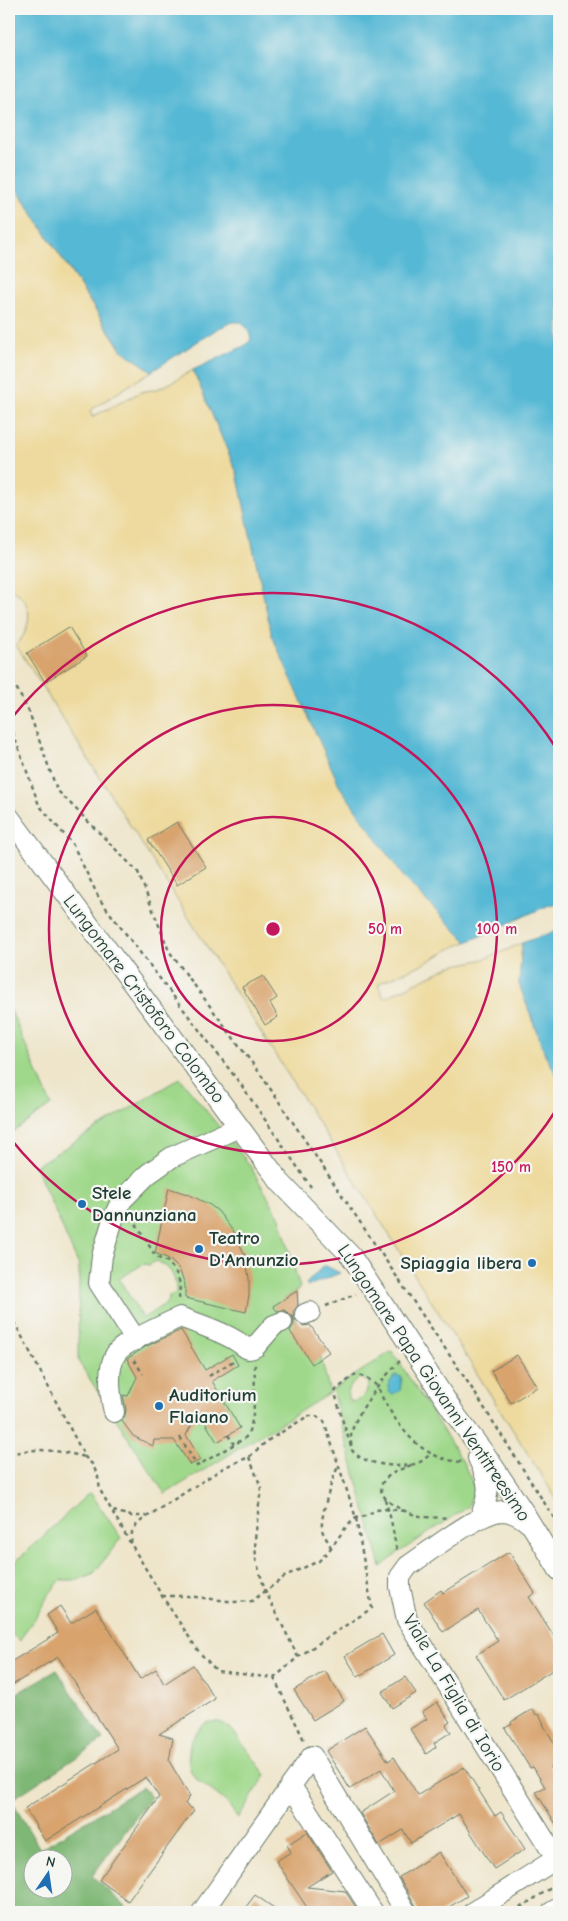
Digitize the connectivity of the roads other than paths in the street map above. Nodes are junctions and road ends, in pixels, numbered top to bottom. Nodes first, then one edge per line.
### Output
1 (9, 817) edge
2 (239, 1127) junction
3 (280, 1182) joint
4 (282, 1322) dead end
5 (136, 1340) junction
6 (114, 1412) dead end
7 (458, 1417) junction
8 (480, 1518) junction
9 (533, 1528) junction
10 (559, 1570) edge
11 (291, 1786) junction
12 (558, 1860) edge
13 (559, 1908) edge
14 (202, 1912) edge
15 (373, 1912) edge
16 (406, 1912) edge
17 (473, 1912) edge
18 (552, 1912) edge

1 - 2 street, Lungomare Cristoforo Colombo
2 - 3 street, Lungomare Cristoforo Colombo
2 - 5 street
3 - 7 street, Lungomare Papa Giovanni Ventitreesimo
4 - 5 street
5 - 6 street
7 - 8 street
7 - 9 street, Lungomare Papa Giovanni Ventitreesimo
8 - 9 street, Viale La Figlia di Iorio
8 - 12 street, Viale La Figlia di Iorio
9 - 10 street, Lungomare Papa Giovanni Ventitreesimo
11 - 14 street
11 - 15 street
11 - 16 street
12 - 17 street
13 - 18 street

